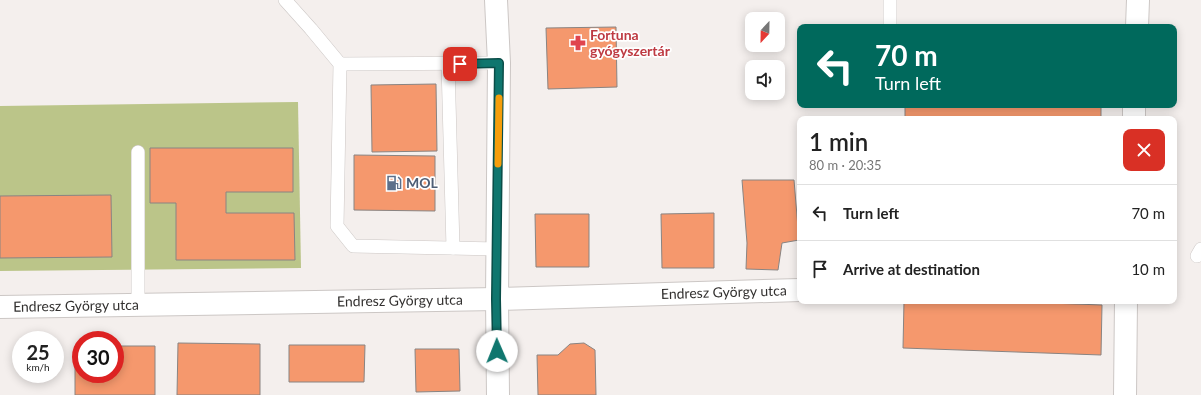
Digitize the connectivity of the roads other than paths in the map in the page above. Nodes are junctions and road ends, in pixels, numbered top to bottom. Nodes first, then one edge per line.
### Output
1 (286, 0) edge
2 (496, 0) edge
3 (890, 0) edge
4 (1138, 0) edge
5 (890, 24) edge
6 (1137, 24) edge
7 (499, 63) junction
8 (340, 64) junction
9 (448, 64) junction
10 (138, 152) dead end
11 (453, 248) junction
12 (498, 249) junction
13 (797, 290) edge
14 (496, 299) junction
15 (1126, 304) edge
16 (138, 305) junction
17 (0, 307) edge
18 (498, 395) edge
19 (1125, 395) edge

1 - 8 lane
2 - 7 street
3 - 5 lane
4 - 6 street
7 - 9 lane
7 - 12 street
8 - 9 lane
8 - 11 lane
9 - 11 lane
10 - 16 lane
11 - 12 lane
12 - 14 street
13 - 14 street, Endresz György utca
14 - 16 street, Endresz György utca
14 - 18 street
15 - 19 street
16 - 17 street, Endresz György utca

